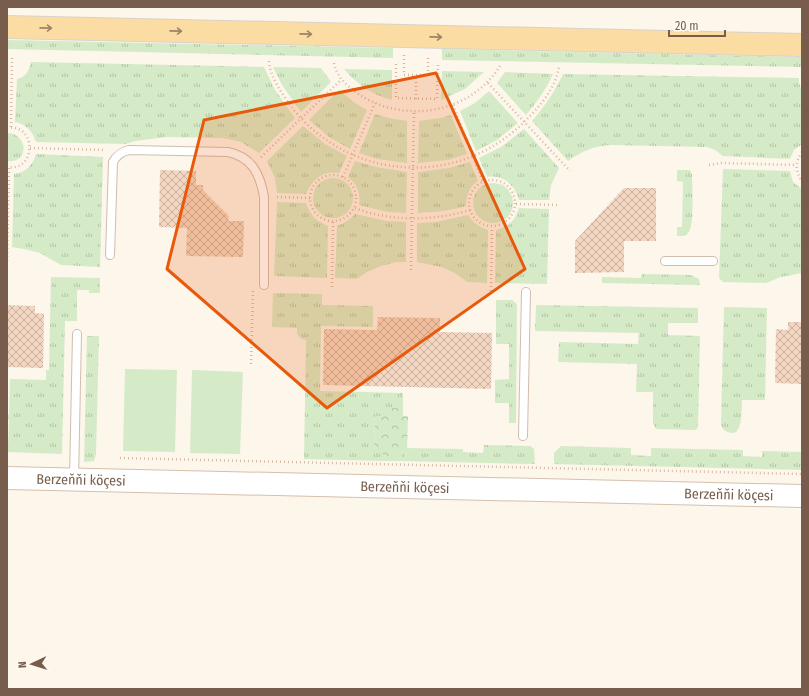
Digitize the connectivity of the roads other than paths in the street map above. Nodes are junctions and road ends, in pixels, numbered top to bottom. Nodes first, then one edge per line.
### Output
1 (7, 27) edge
2 (802, 45) edge
3 (110, 255) dead end
4 (665, 261) dead end
5 (713, 261) dead end
6 (264, 285) dead end
7 (526, 292) dead end
8 (77, 334) dead end
9 (523, 436) dead end
10 (7, 478) edge
11 (74, 480) junction
12 (802, 496) edge

1 -> 2 main road
3 - 6 lane
4 - 5 lane
7 - 9 lane
8 - 11 lane
10 - 11 street, Berzeňňi köçesi
11 - 12 street, Berzeňňi köçesi

